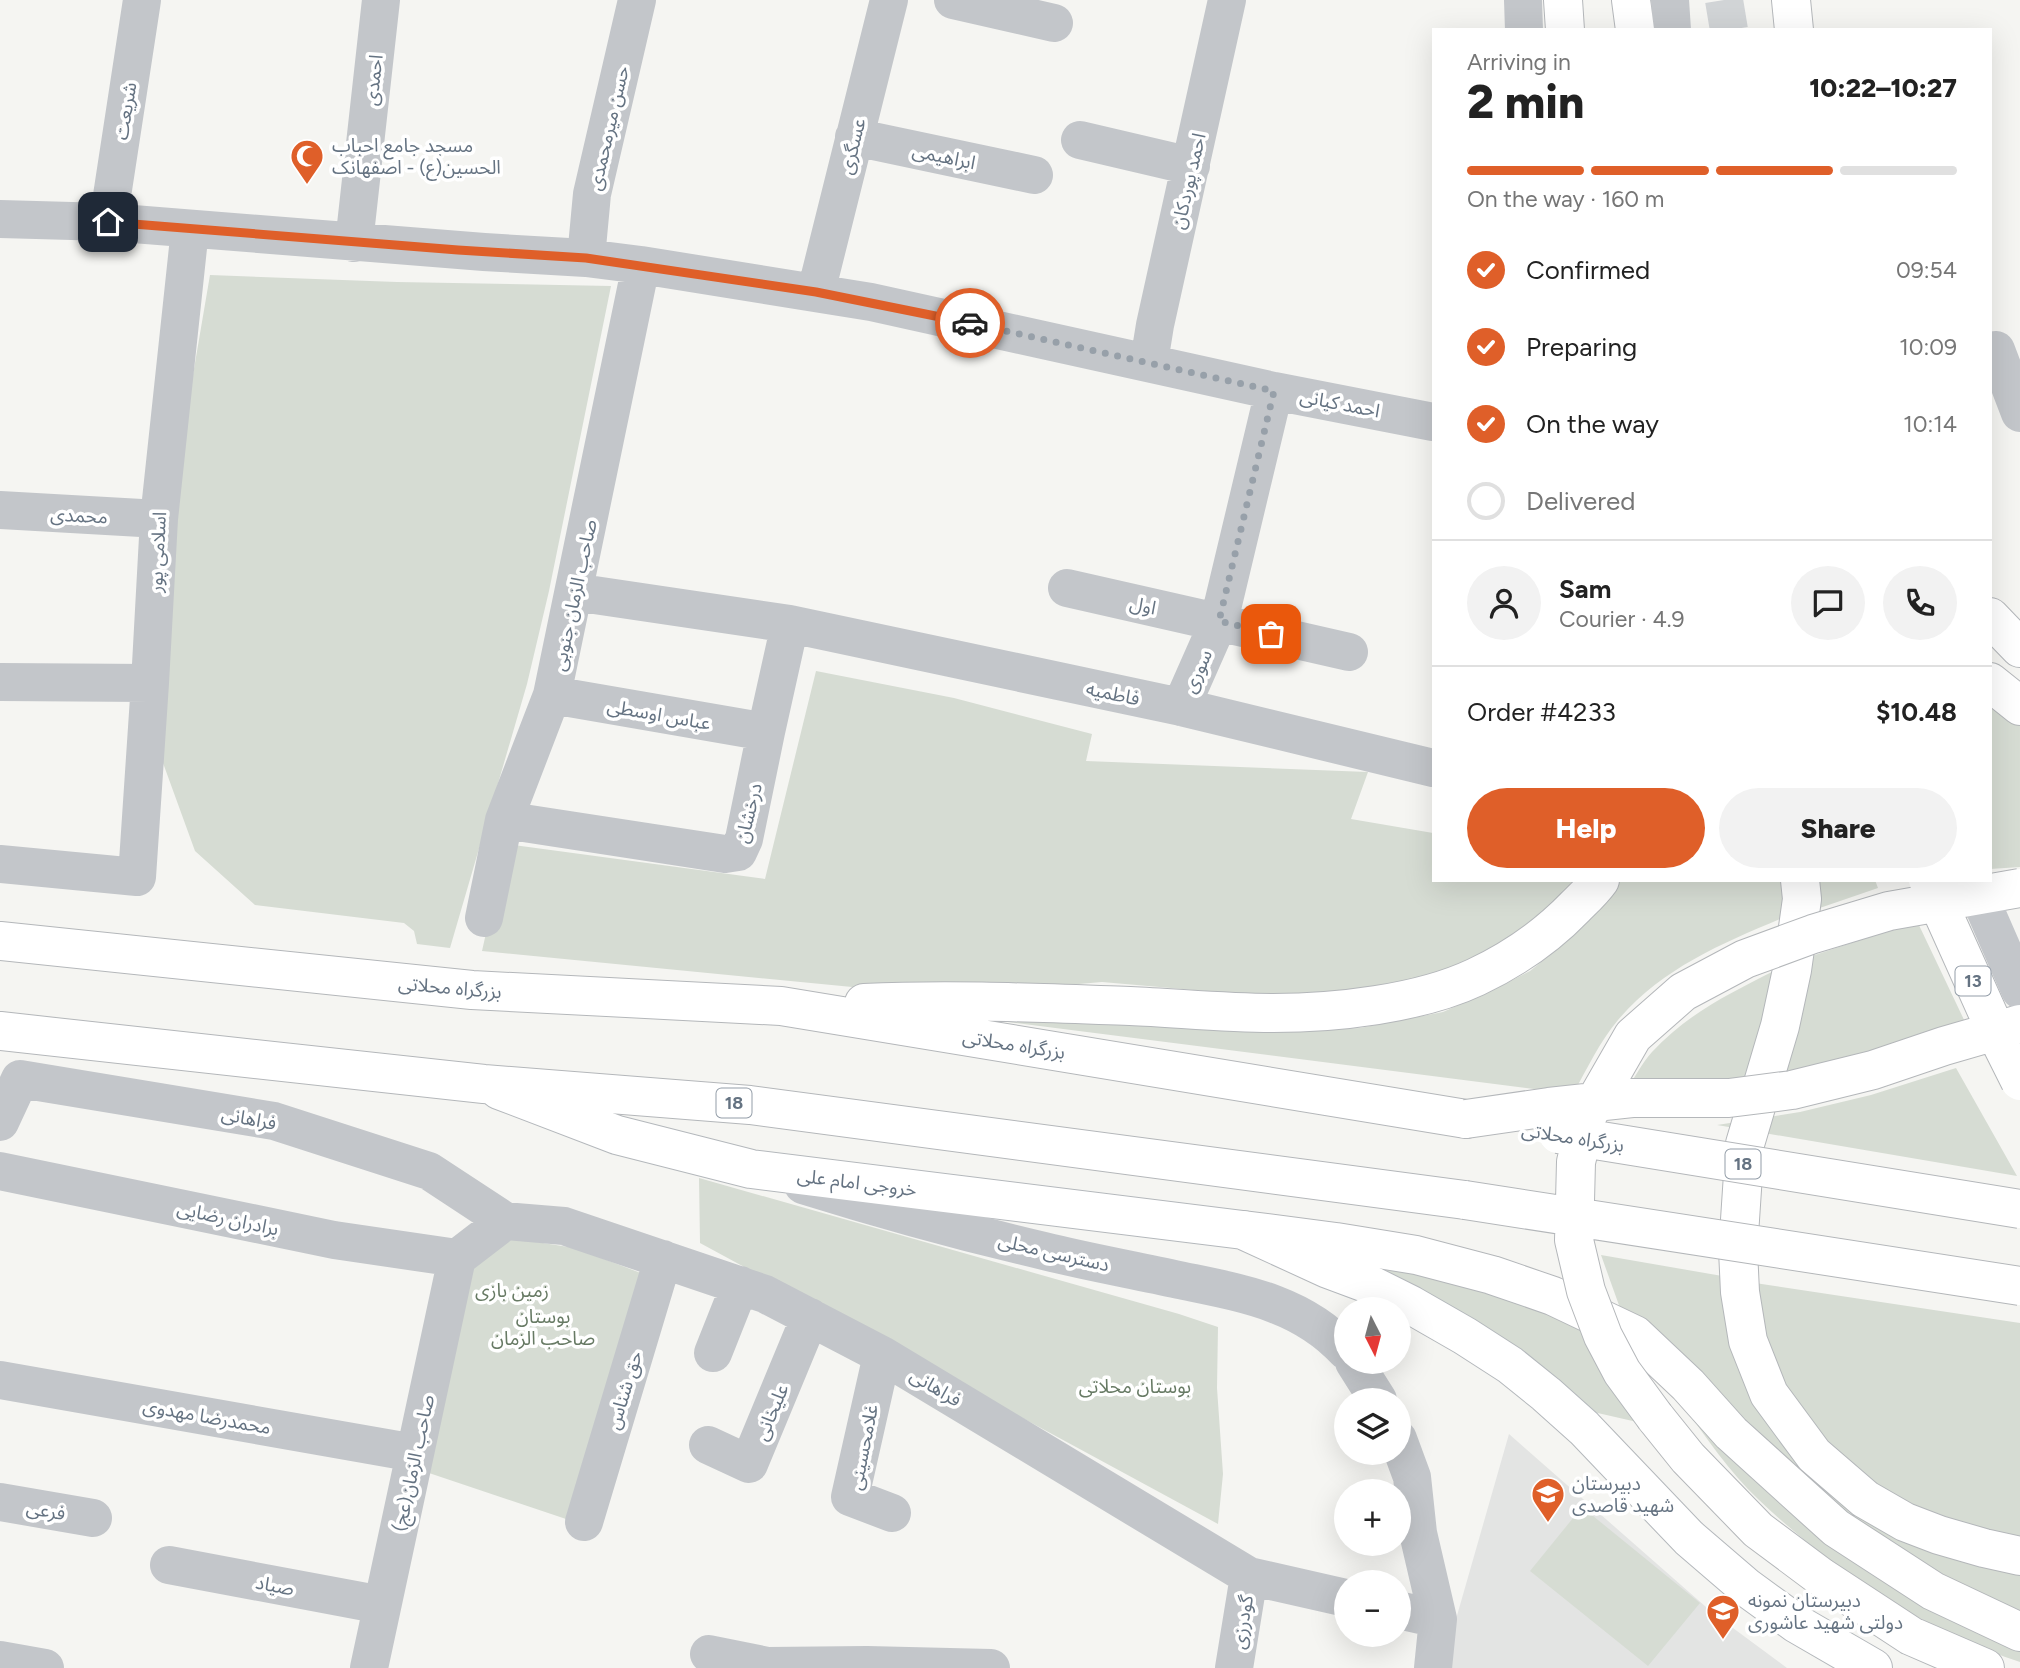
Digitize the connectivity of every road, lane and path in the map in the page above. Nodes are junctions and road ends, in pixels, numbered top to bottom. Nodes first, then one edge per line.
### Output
1 (142, 0) edge
2 (381, 0) edge
3 (637, 0) edge
4 (889, 0) edge
5 (953, 0) edge
6 (1227, 0) edge
7 (1522, 0) edge
8 (1563, 0) edge
9 (1631, 0) edge
10 (1670, 0) edge
11 (1791, 0) edge
12 (1054, 23) dead end
13 (1524, 28) edge
14 (1565, 28) edge
15 (1635, 28) edge
16 (1672, 28) edge
17 (1794, 28) edge
18 (854, 137) junction
19 (1080, 140) dead end
20 (1191, 166) junction
21 (1034, 175) dead end
22 (0, 219) edge
23 (108, 222) junction
24 (190, 229) junction
25 (354, 243) junction
26 (586, 258) junction
27 (641, 265) junction
28 (816, 292) junction
29 (1996, 350) dead end
30 (1149, 362) junction
31 (1274, 391) junction
32 (1432, 404) edge
33 (2020, 413) edge
34 (1415, 418) edge
35 (0, 510) edge
36 (159, 519) junction
37 (1067, 588) dead end
38 (574, 592) junction
39 (1992, 619) edge
40 (1219, 621) junction
41 (790, 624) junction
42 (2020, 648) edge
43 (1349, 652) dead end
44 (0, 682) edge
45 (150, 683) junction
46 (1992, 684) edge
47 (552, 695) junction
48 (2020, 706) edge
49 (1181, 707) junction
50 (765, 732) junction
51 (1432, 768) edge
52 (504, 820) junction
53 (0, 864) edge
54 (1598, 882) edge
55 (1800, 882) edge
56 (1929, 882) edge
57 (1973, 882) edge
58 (2020, 888) edge
59 (484, 918) dead end
60 (0, 941) edge
61 (2020, 990) edge
62 (781, 1006) junction
63 (2020, 1024) edge
64 (0, 1031) edge
65 (2020, 1081) edge
66 (484, 1084) junction
67 (1466, 1119) junction
68 (0, 1122) edge
69 (751, 1169) junction
70 (0, 1171) edge
71 (2020, 1209) edge
72 (505, 1222) junction
73 (1243, 1230) junction
74 (457, 1258) junction
75 (663, 1259) junction
76 (740, 1285) junction
77 (2020, 1286) edge
78 (810, 1317) junction
79 (1334, 1339) edge
80 (713, 1353) dead end
81 (882, 1355) junction
82 (0, 1380) edge
83 (708, 1445) dead end
84 (415, 1453) junction
85 (1408, 1465) edge
86 (0, 1502) edge
87 (892, 1513) dead end
88 (93, 1518) dead end
89 (584, 1522) dead end
90 (2020, 1556) edge
91 (169, 1565) dead end
92 (1250, 1576) junction
93 (1334, 1595) edge
94 (382, 1605) junction
95 (1411, 1613) edge
96 (1438, 1619) junction
97 (2020, 1632) edge
98 (709, 1654) dead end
99 (0, 1660) edge
100 (45, 1668) edge
101 (369, 1668) edge
102 (991, 1668) edge
103 (1234, 1668) edge
104 (1433, 1668) edge
105 (1873, 1668) edge
106 (1985, 1668) edge

1 - 23 street, شریعت
2 - 25 street, احمدی
3 - 26 street, حسن میرمحمدی
4 - 18 street, عسگری
5 - 12 street
6 - 20 street, احمد پوردکان
7 - 13 street
8 - 14 main road
9 - 15 main road
10 - 16 street
11 - 17 main road
18 - 21 street, ابراهیمی
18 - 28 street, عسگری
19 - 20 street
20 - 30 street, احمد پوردکان
22 - 23 street, احمد کیانی
23 - 24 street, احمد کیانی
24 - 25 street, احمد کیانی
24 - 36 street, اسلامی پور
25 - 26 street, احمد کیانی
26 - 27 street, احمد کیانی
27 - 28 street, احمد کیانی
27 - 38 street, صاحب الزمان جنوبی
28 - 30 street, احمد کیانی
29 - 33 street
30 - 31 street, احمد کیانی
31 - 34 street, احمد کیانی
31 - 40 street, سوری
32 - 34 street
35 - 36 street, محمدی
36 - 45 street, اسلامی پور
37 - 40 street, اول
38 - 41 street, فاطمیه
38 - 47 street, صاحب الزمان جنوبی
39 - 42 main road
40 - 43 street, اول
40 - 49 street, سوری
41 - 49 street, فاطمیه
41 - 50 street, درخشان
44 - 45 street
45 - 53 street, اسلامی پور
46 - 48 main road
47 - 50 street, عباس اوسطی
47 - 52 street, صاحب الزمان جنوبی
49 - 51 street, فاطمیه
50 - 52 street, درخشان
52 - 59 street, صاحب الزمان جنوبی
54 - 62 main road
55 - 90 main road
56 - 65 main road, 13, bridge
57 - 61 street, bridge
58 - 106 main road, bridge
60 - 62 main road, بزرگراه محلاتی / 18
62 - 67 main road, بزرگراه محلاتی / 18
63 - 67 main road, bridge
64 - 66 main road, 18
66 - 69 main road, خروجی امام علی
66 - 77 main road, 18, bridge
67 - 71 main road, بزرگراه محلاتی / 18, bridge
68 - 72 street, فراهانی
69 - 73 main road, خروجی امام علی
69 - 79 street, دسترسی محلی
70 - 74 street, برادران رضایی
72 - 74 street
72 - 75 street, فراهانی
73 - 97 main road, خروجی امام علی
73 - 105 main road
74 - 84 street, صاحب الزمان(عج)
75 - 76 street, فراهانی
75 - 89 street, حق شناس
76 - 78 street, فراهانی
76 - 80 street
78 - 81 street, فراهانی
78 - 83 street, علیخانی
81 - 87 street, غلامحسینی
81 - 92 street, فراهانی
82 - 84 street, محمدرضا مهدوی
84 - 94 street, صاحب الزمان(عج)
85 - 96 street
86 - 88 street, فرعی
91 - 94 street, صیاد
92 - 93 street, فراهانی
92 - 103 street, گودرزی
94 - 101 street, صاحب الزمان(عج)
95 - 96 street
96 - 104 street
98 - 102 street
99 - 100 street

